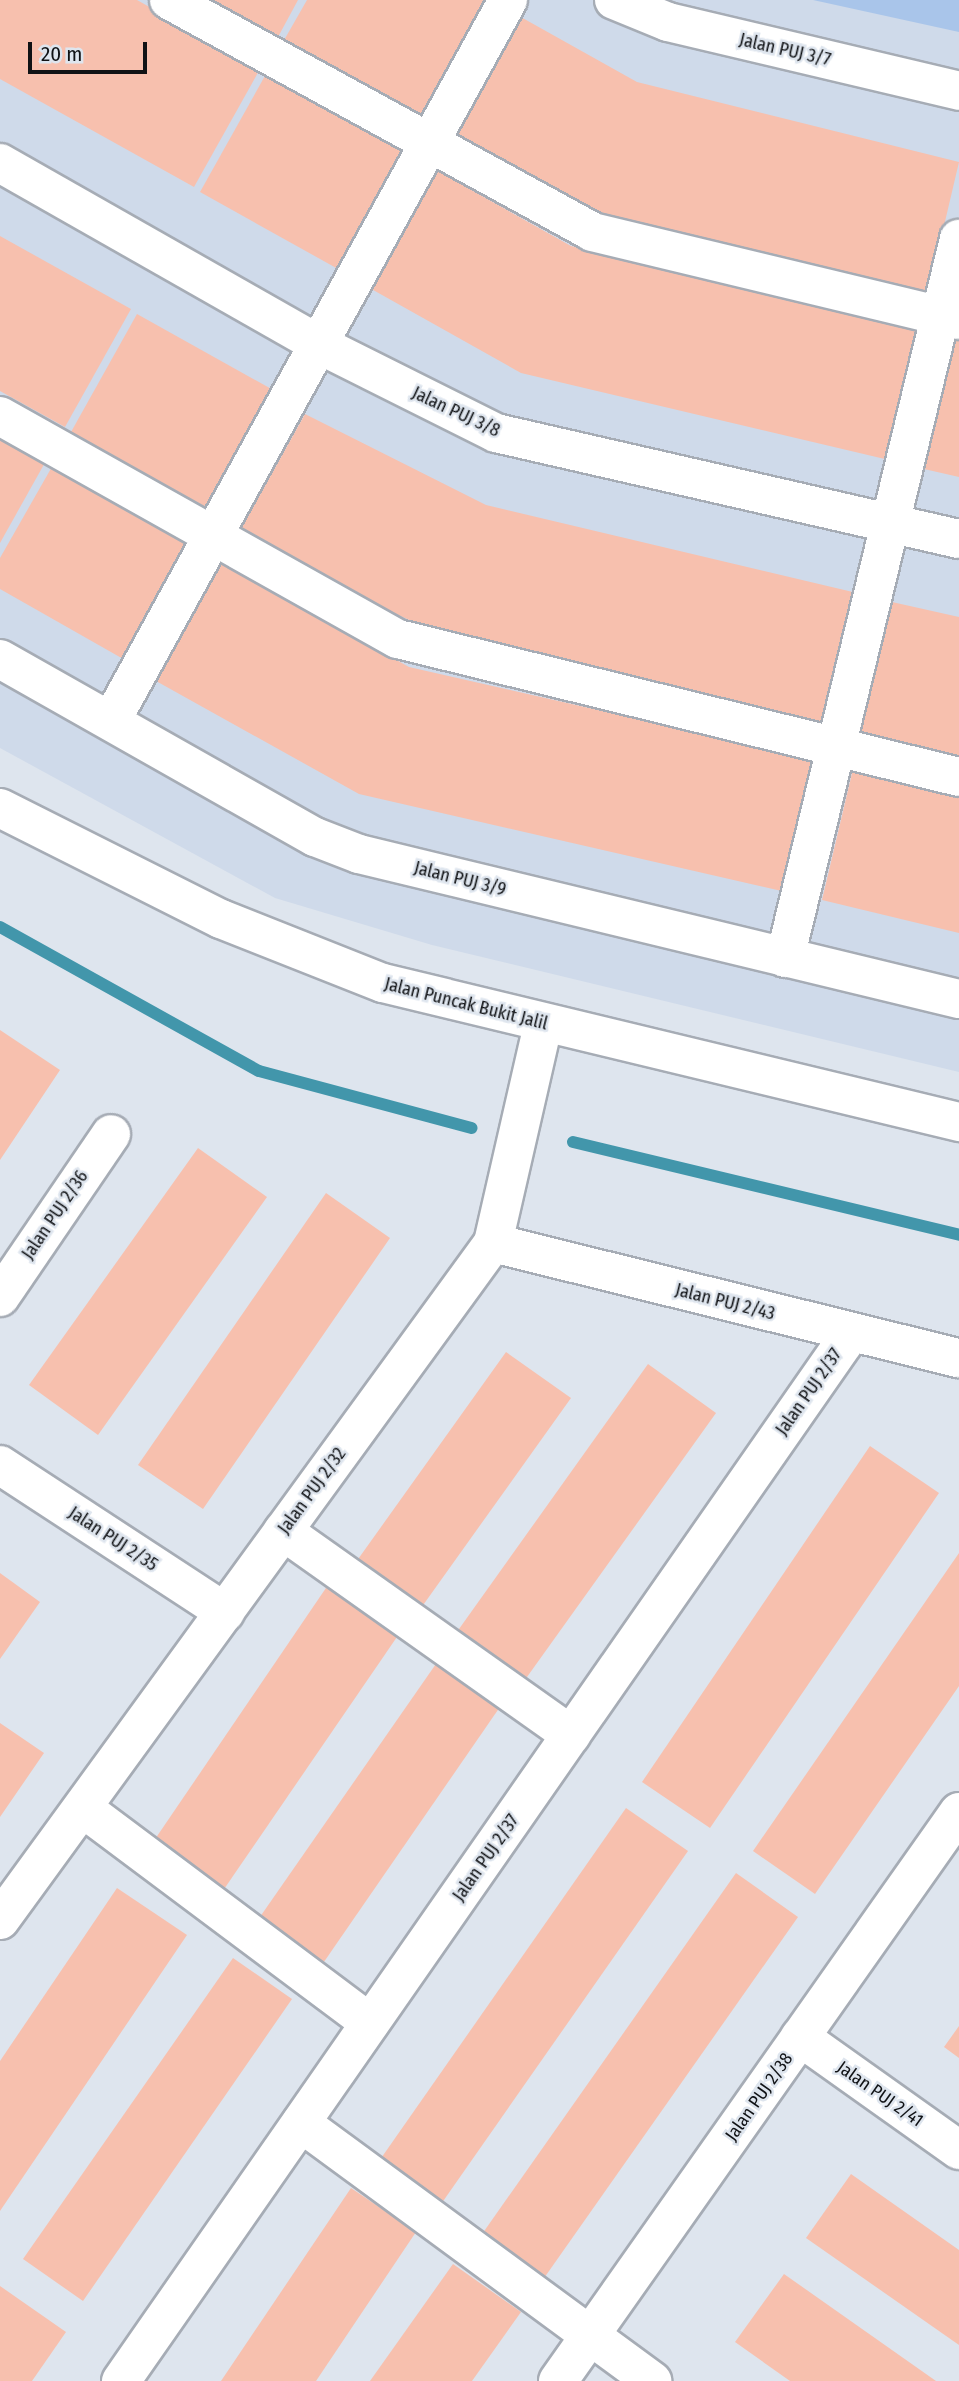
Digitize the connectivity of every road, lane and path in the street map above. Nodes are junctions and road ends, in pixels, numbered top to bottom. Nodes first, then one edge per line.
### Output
1 (169, 0) edge
2 (508, 0) edge
3 (614, 0) edge
4 (959, 91) edge
5 (429, 143) junction
6 (0, 163) edge
7 (959, 239) edge
8 (950, 318) edge
9 (318, 344) junction
10 (0, 416) edge
11 (891, 522) junction
12 (213, 536) junction
13 (959, 539) edge
14 (0, 659) edge
15 (111, 721) junction
16 (836, 748) junction
17 (959, 778) edge
18 (0, 808) edge
19 (785, 958) junction
20 (959, 999) edge
21 (543, 1024) junction
22 (959, 1122) edge
23 (111, 1134) dead end
24 (493, 1243) junction
25 (0, 1297) edge
26 (850, 1334) junction
27 (959, 1359) edge
28 (0, 1465) edge
29 (283, 1531) junction
30 (225, 1612) junction
31 (571, 1735) junction
32 (84, 1810) junction
33 (959, 1812) edge
34 (4, 1908) edge
35 (370, 2023) junction
36 (800, 2037) junction
37 (301, 2123) junction
38 (959, 2150) edge
39 (589, 2338) junction
40 (121, 2381) edge
41 (558, 2381) edge
42 (652, 2381) edge

1 - 5 street
2 - 5 street
3 - 4 street, Jalan PUJ 3/7
5 - 8 street
5 - 9 street
6 - 9 street, Jalan PUJ 3/8
7 - 8 street
8 - 11 street
9 - 11 street, Jalan PUJ 3/8
9 - 12 street
10 - 12 street
11 - 13 street, Jalan PUJ 3/8
11 - 16 street
12 - 15 street
12 - 16 street
14 - 15 street, Jalan PUJ 3/9
15 - 19 street, Jalan PUJ 3/9
16 - 17 street
16 - 19 street
18 - 21 street, Jalan Puncak Bukit Jalil
19 - 20 street, Jalan PUJ 3/9
21 - 22 street, Jalan Puncak Bukit Jalil
21 - 24 street, Jalan PUJ 2/32
23 - 25 street, Jalan PUJ 2/36
24 - 26 street, Jalan PUJ 2/43
24 - 29 street, Jalan PUJ 2/32
26 - 27 street, Jalan PUJ 2/43
26 - 31 street, Jalan PUJ 2/37
28 - 30 street, Jalan PUJ 2/35
29 - 30 street, Jalan PUJ 2/32
29 - 31 street
30 - 32 street, Jalan PUJ 2/32
31 - 35 street, Jalan PUJ 2/37
32 - 34 street, Jalan PUJ 2/32
32 - 35 street
33 - 36 street, Jalan PUJ 2/38
35 - 37 street, Jalan PUJ 2/37
36 - 38 street, Jalan PUJ 2/41
36 - 39 street, Jalan PUJ 2/38
37 - 39 street
37 - 40 street, Jalan PUJ 2/37
39 - 41 street, Jalan PUJ 2/38
39 - 42 street

